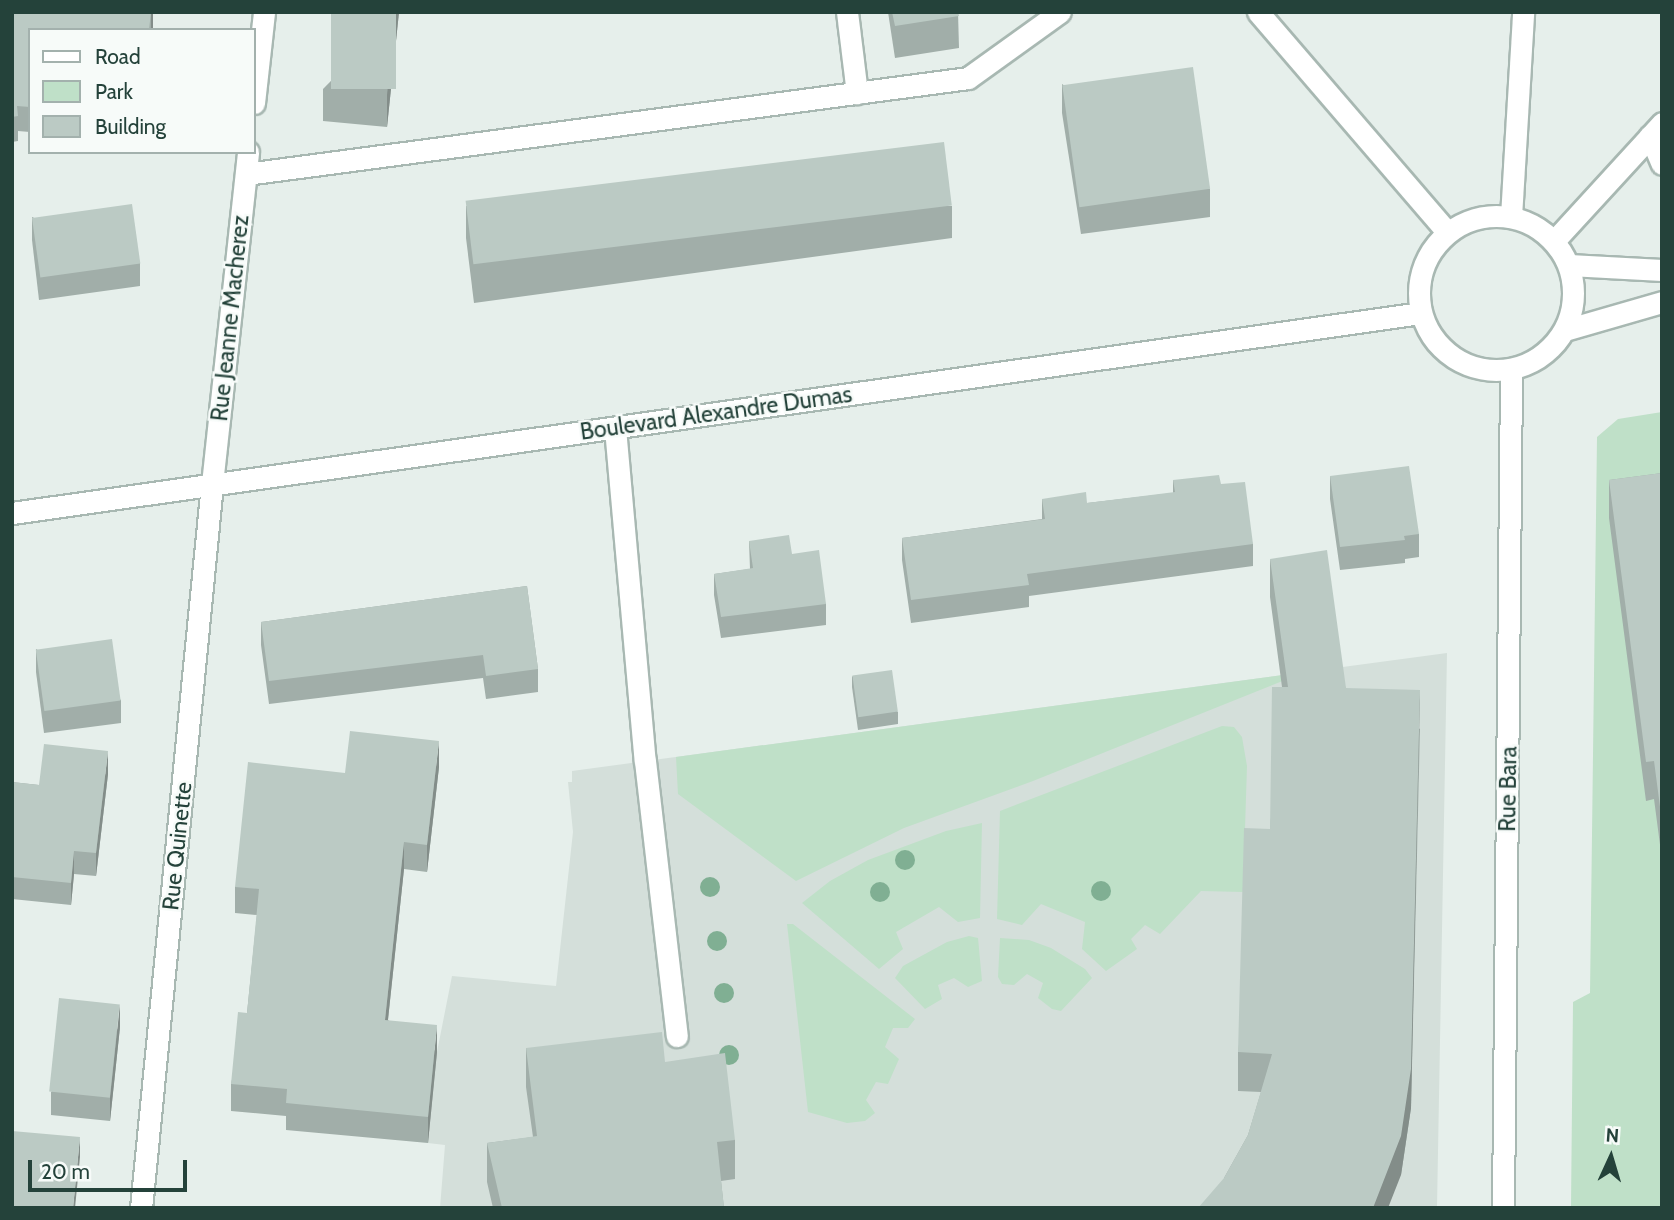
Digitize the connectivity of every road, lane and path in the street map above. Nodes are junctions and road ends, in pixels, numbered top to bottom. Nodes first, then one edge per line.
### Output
1 (264, 12) edge
2 (846, 12) edge
3 (1060, 12) edge
4 (1258, 12) edge
5 (1523, 12) edge
6 (256, 85) edge
7 (857, 93) junction
8 (1656, 129) edge
9 (247, 163) edge
10 (1662, 164) edge
11 (1511, 217) junction
12 (1447, 232) junction
13 (1554, 241) junction
14 (1569, 265) junction
15 (1662, 270) edge
16 (1662, 302) edge
17 (1420, 313) junction
18 (1565, 330) junction
19 (1511, 369) junction
20 (615, 428) junction
21 (212, 484) junction
22 (12, 513) edge
23 (677, 1036) dead end
24 (141, 1208) edge
25 (1503, 1208) edge

1 - 6 street
2 - 7 street
3 - 7 street
4 - 12 street
5 - 11 street
7 - 9 street
8 - 10 street
8 - 13 street
9 - 21 street, Rue Jeanne Macherez
11 - 12 street
11 - 13 street
12 - 17 street
13 - 14 street
14 - 15 street
14 - 18 street
16 - 18 street
17 - 19 street
17 - 20 street, Boulevard Alexandre Dumas
18 - 19 street
19 - 25 street, Rue Bara
20 - 21 street, Boulevard Alexandre Dumas
20 - 23 street
21 - 22 street, Boulevard Alexandre Dumas
21 - 24 street, Rue Quinette

